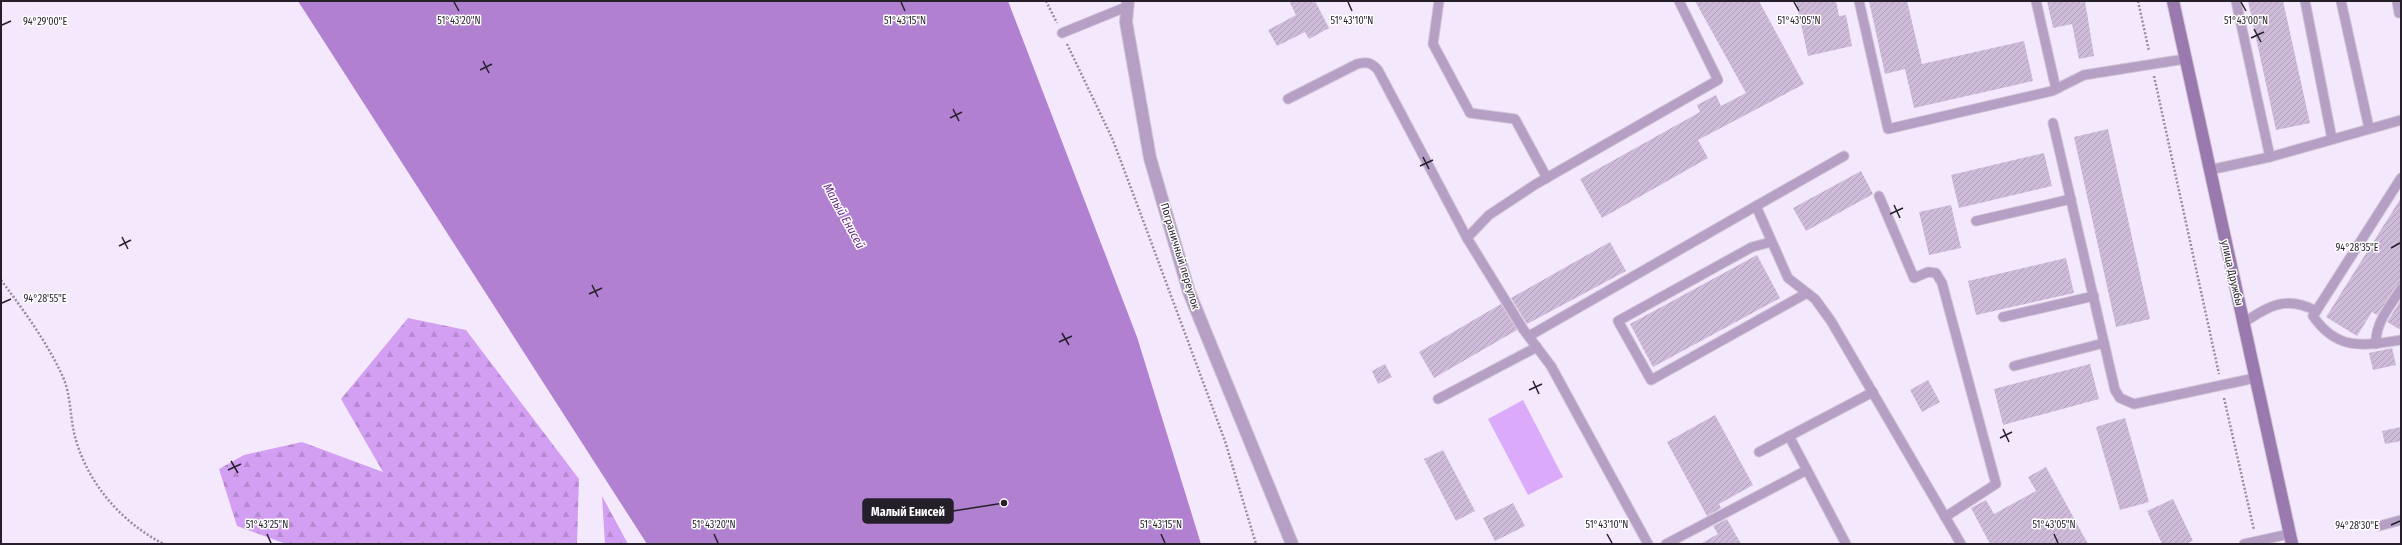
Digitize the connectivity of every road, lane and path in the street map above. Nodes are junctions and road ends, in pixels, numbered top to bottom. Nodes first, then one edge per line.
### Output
1 (1046, 1) edge
2 (1439, 1) edge
3 (1679, 1) edge
4 (1859, 1) edge
5 (2036, 1) edge
6 (2138, 1) edge
7 (2173, 1) edge
8 (2236, 1) edge
9 (2305, 1) edge
10 (2341, 1) edge
11 (2397, 1) edge
12 (1127, 4) edge
13 (2401, 13) edge
14 (1062, 33) junction
15 (2185, 59) junction
16 (2152, 64) junction
17 (2056, 89) junction
18 (1288, 99) dead end
19 (2401, 120) edge
20 (2053, 123) dead end
21 (2369, 128) junction
22 (2332, 139) junction
23 (1844, 156) dead end
24 (2270, 157) junction
25 (2209, 170) junction
26 (1547, 178) junction
27 (2401, 178) edge
28 (1879, 196) dead end
29 (2071, 198) junction
30 (1756, 206) junction
31 (1976, 221) dead end
32 (1467, 238) junction
33 (1771, 242) junction
34 (1, 280) edge
35 (2401, 289) edge
36 (1807, 293) junction
37 (2094, 296) junction
38 (2316, 311) junction
39 (2002, 317) dead end
40 (2243, 323) junction
41 (1529, 336) junction
42 (2401, 340) edge
43 (2104, 342) junction
44 (2376, 344) junction
45 (1537, 347) junction
46 (2014, 366) dead end
47 (2255, 378) junction
48 (2221, 384) junction
49 (1873, 392) junction
50 (1438, 399) dead end
51 (1789, 436) junction
52 (1759, 452) dead end
53 (1807, 470) junction
54 (1945, 517) junction
55 (2401, 520) edge
56 (2379, 526) dead end
57 (2290, 539) edge
58 (2256, 541) junction
59 (164, 544) edge
60 (1256, 544) edge
61 (1292, 544) edge
62 (1648, 544) edge
63 (1666, 544) edge
64 (1846, 544) edge
65 (1961, 544) edge
66 (2244, 544) edge

1 - 14 path
2 - 26 lane
3 - 26 lane
4 - 17 lane
5 - 17 lane
6 - 16 path
7 - 15 main road, улица Дружбы
8 - 24 lane
9 - 22 lane
10 - 21 lane
11 - 13 lane
12 - 14 lane
12 - 61 street, Пограничный переулок
14 - 60 path
15 - 16 lane
15 - 25 main road, улица Дружбы
16 - 17 lane
16 - 48 path
18 - 32 lane
19 - 21 lane
20 - 29 lane
21 - 22 lane
22 - 24 lane
23 - 30 lane
24 - 25 lane
25 - 40 main road, улица Дружбы
26 - 32 lane
27 - 38 lane
28 - 54 lane
29 - 31 lane
29 - 37 lane
30 - 33 lane
30 - 41 lane
32 - 41 lane
33 - 36 lane
33 - 36 lane
34 - 59 path
35 - 44 lane
36 - 49 lane
37 - 39 lane
37 - 43 lane
38 - 40 lane
38 - 44 lane
40 - 47 main road, улица Дружбы
41 - 45 lane
42 - 44 lane
43 - 46 lane
43 - 48 lane
45 - 50 lane
45 - 62 lane
47 - 48 lane
47 - 57 main road, улица Дружбы
48 - 58 path
49 - 51 lane
49 - 54 lane
51 - 52 lane
51 - 53 lane
53 - 63 lane
53 - 64 lane
54 - 65 lane
55 - 56 lane
57 - 58 lane
58 - 66 lane

